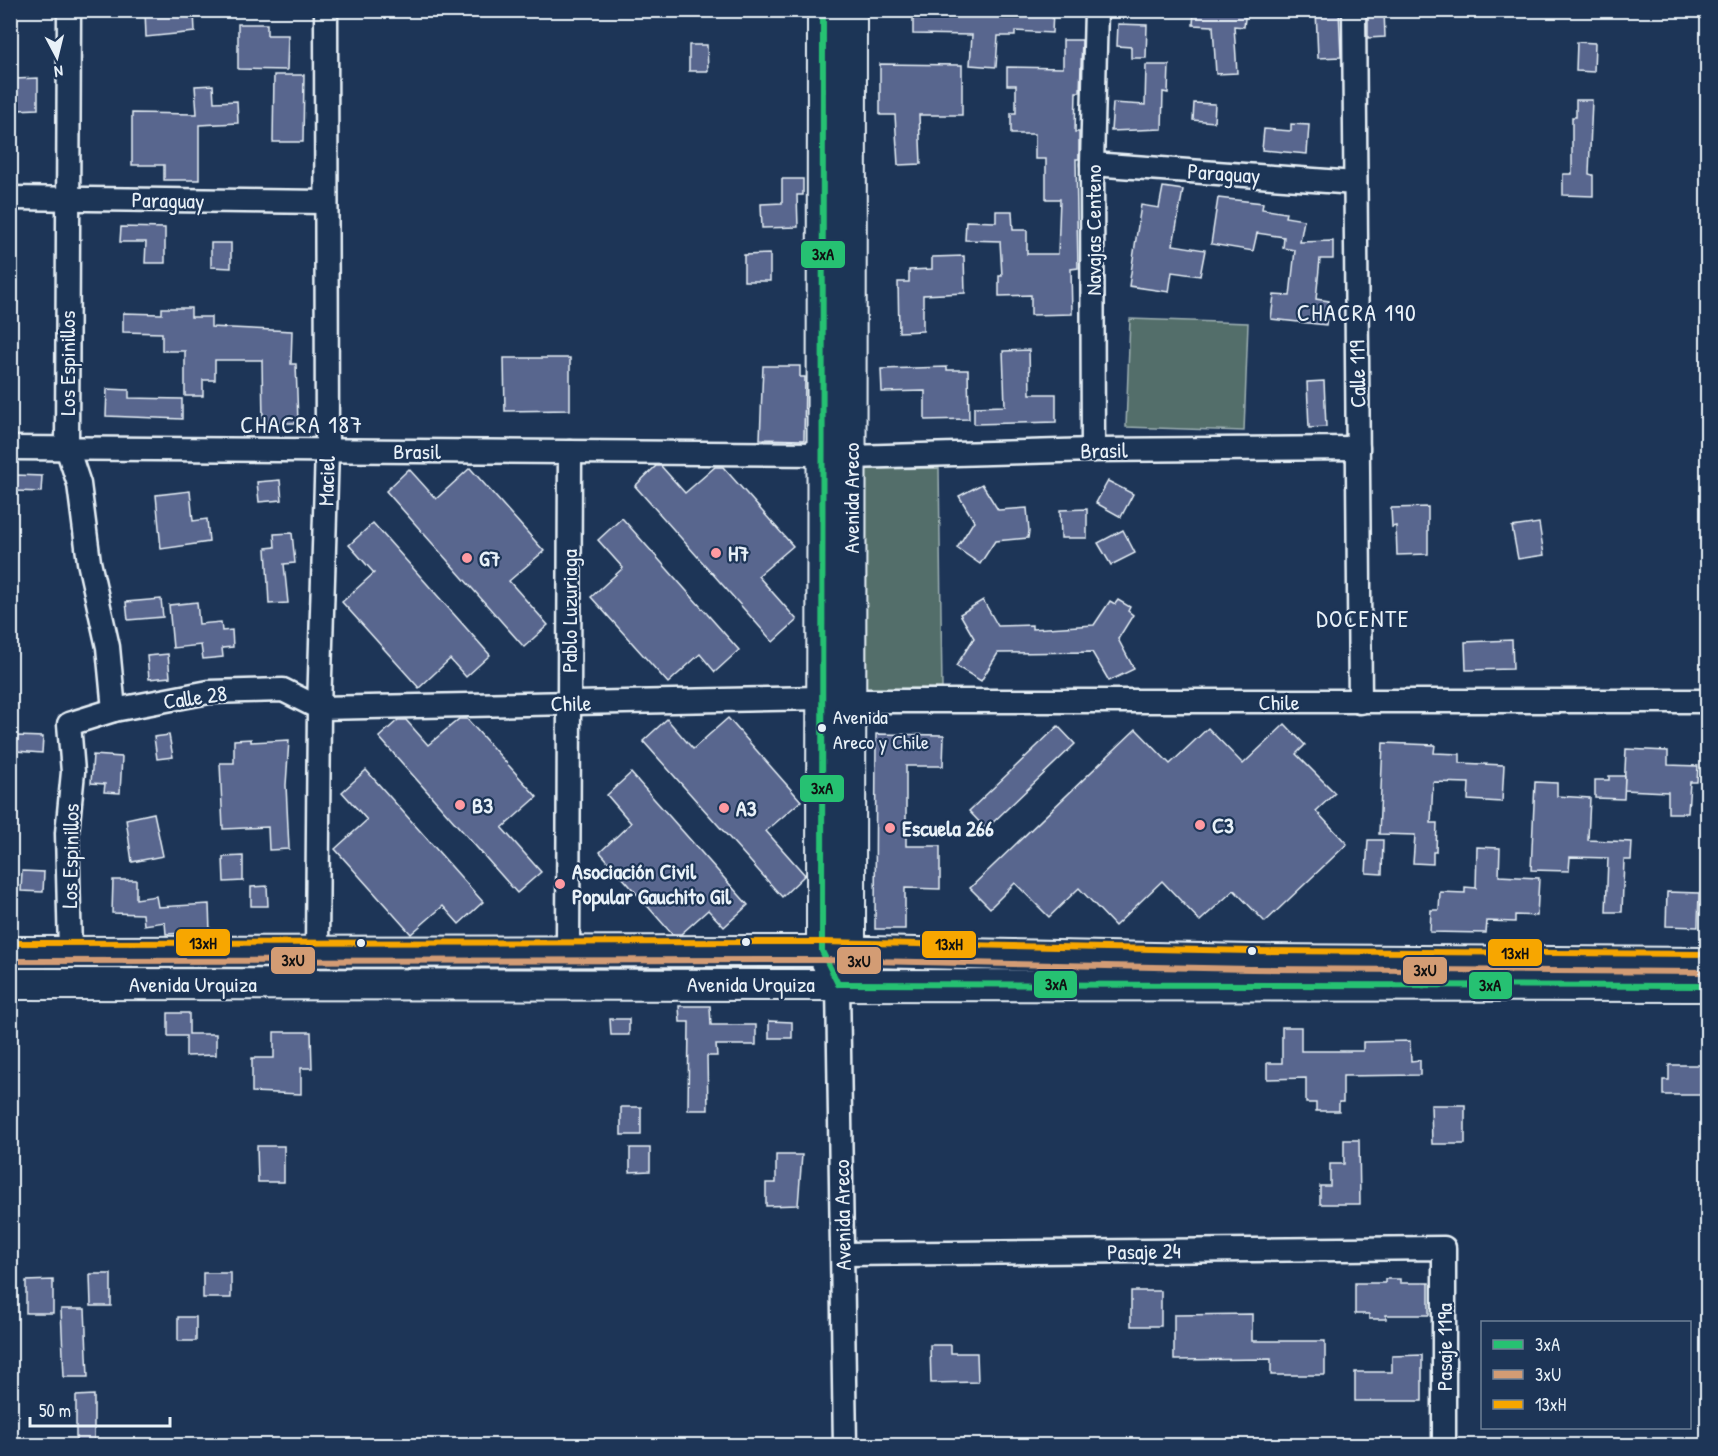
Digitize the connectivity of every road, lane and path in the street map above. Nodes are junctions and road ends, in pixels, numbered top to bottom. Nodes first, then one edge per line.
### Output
1 (69, 10) edge
2 (326, 10) edge
3 (823, 10) edge
4 (851, 10) edge
5 (1096, 10) edge
6 (1354, 10) edge
7 (1092, 164) junction
8 (1355, 183) junction
9 (10, 198) edge
10 (68, 198) junction
11 (326, 202) junction
12 (10, 448) edge
13 (67, 448) junction
14 (1358, 448) junction
15 (327, 450) junction
16 (1093, 450) junction
17 (570, 452) junction
18 (837, 456) junction
19 (836, 700) junction
20 (1707, 701) edge
21 (1360, 702) junction
22 (569, 703) junction
23 (319, 708) junction
24 (114, 710) junction
25 (69, 724) joint
26 (70, 951) junction
27 (317, 951) junction
28 (568, 951) junction
29 (836, 951) junction
30 (10, 952) edge
31 (1707, 963) edge
32 (10, 984) edge
33 (838, 984) junction
34 (1707, 986) edge
35 (1444, 1248) joint
36 (843, 1254) junction
37 (845, 1446) edge
38 (1444, 1446) edge

1 - 10 street, Los Espinillos
2 - 11 street, Maciel
3 - 18 main road, Avenida Areco
4 - 18 main road, Avenida Areco
5 - 7 street, Navajas Centeno
6 - 8 street, Calle 119
7 - 8 street, Paraguay
7 - 16 street, Navajas Centeno
8 - 14 street, Calle 119
9 - 10 street, Paraguay
10 - 11 street, Paraguay
10 - 13 street, Los Espinillos
11 - 15 street, Maciel
12 - 13 street, Brasil
13 - 15 street, Brasil
13 - 24 street, Los Espinillos
14 - 16 street, Brasil
14 - 21 street, Calle 119
15 - 17 street, Brasil
15 - 23 street, Maciel
16 - 18 street, Brasil
17 - 18 street, Brasil
17 - 22 street, Pablo Luzuriaga
18 - 19 main road, Avenida Areco
19 - 21 street, Chile
19 - 22 street, Chile
19 - 29 main road, Avenida Areco
20 - 21 street, Chile
22 - 23 street, Chile
22 - 28 street, Pablo Luzuriaga
23 - 24 street, Calle 28
23 - 27 street, Maciel
24 - 25 street, Calle 28
25 - 26 street, Los Espinillos
26 - 27 main road, Avenida Urquiza
26 - 30 main road, Avenida Urquiza
27 - 28 main road, Avenida Urquiza
28 - 29 main road, Avenida Urquiza
29 - 31 main road, Avenida Urquiza
29 - 33 main road, Avenida Areco
32 - 33 main road, Avenida Urquiza
33 - 34 main road, Avenida Urquiza
33 - 36 street, Avenida Areco
35 - 36 street, Pasaje 24
35 - 38 street, Pasaje 119a
36 - 37 street, Avenida Areco

